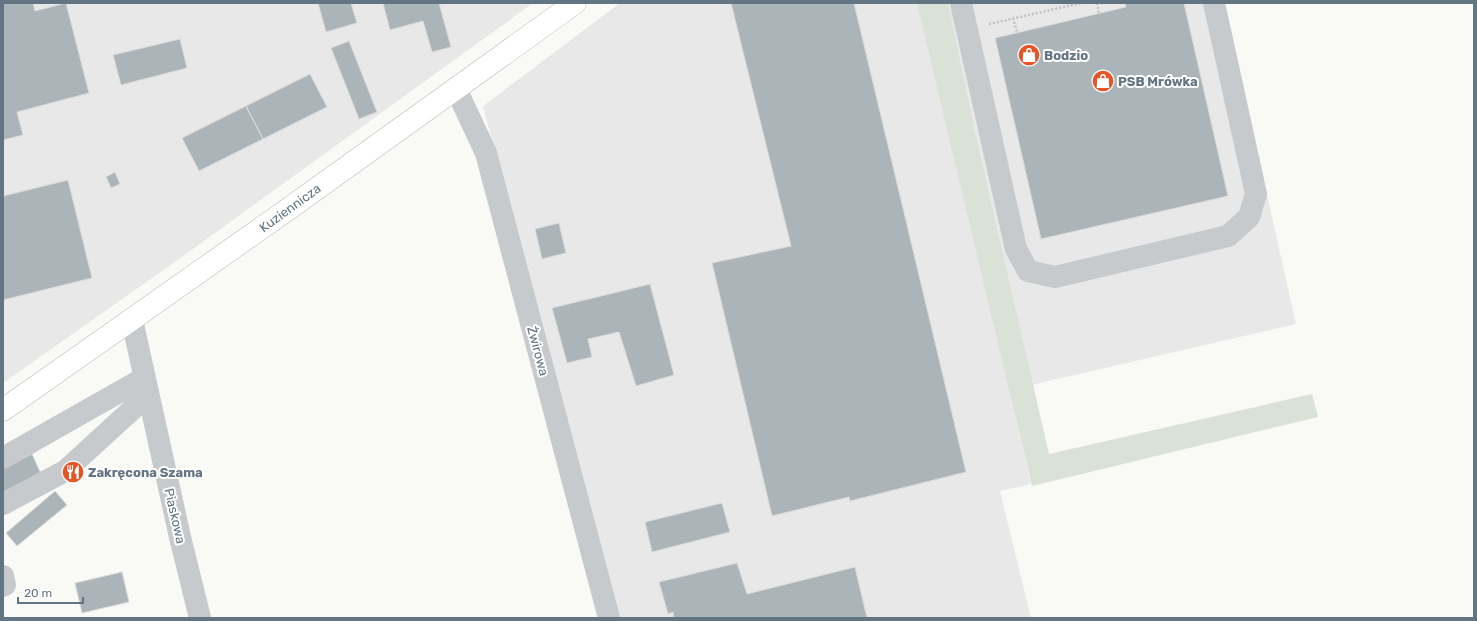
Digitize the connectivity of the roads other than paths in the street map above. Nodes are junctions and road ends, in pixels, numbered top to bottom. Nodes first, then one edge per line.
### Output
1 (575, 3) edge
2 (962, 3) edge
3 (1214, 3) edge
4 (456, 89) junction
5 (132, 320) junction
6 (146, 386) junction
7 (3, 410) edge
8 (3, 458) edge
9 (3, 504) edge
10 (3, 576) edge
11 (3, 586) edge
12 (200, 618) edge
13 (609, 618) edge

1 - 4 main road, Kuziennicza
2 - 3 lane
4 - 5 main road, Kuziennicza
4 - 13 lane, Żwirowa
5 - 6 lane, Piaskowa
5 - 7 main road, Kuziennicza
6 - 8 lane
6 - 9 lane
6 - 12 lane, Piaskowa
10 - 11 lane

